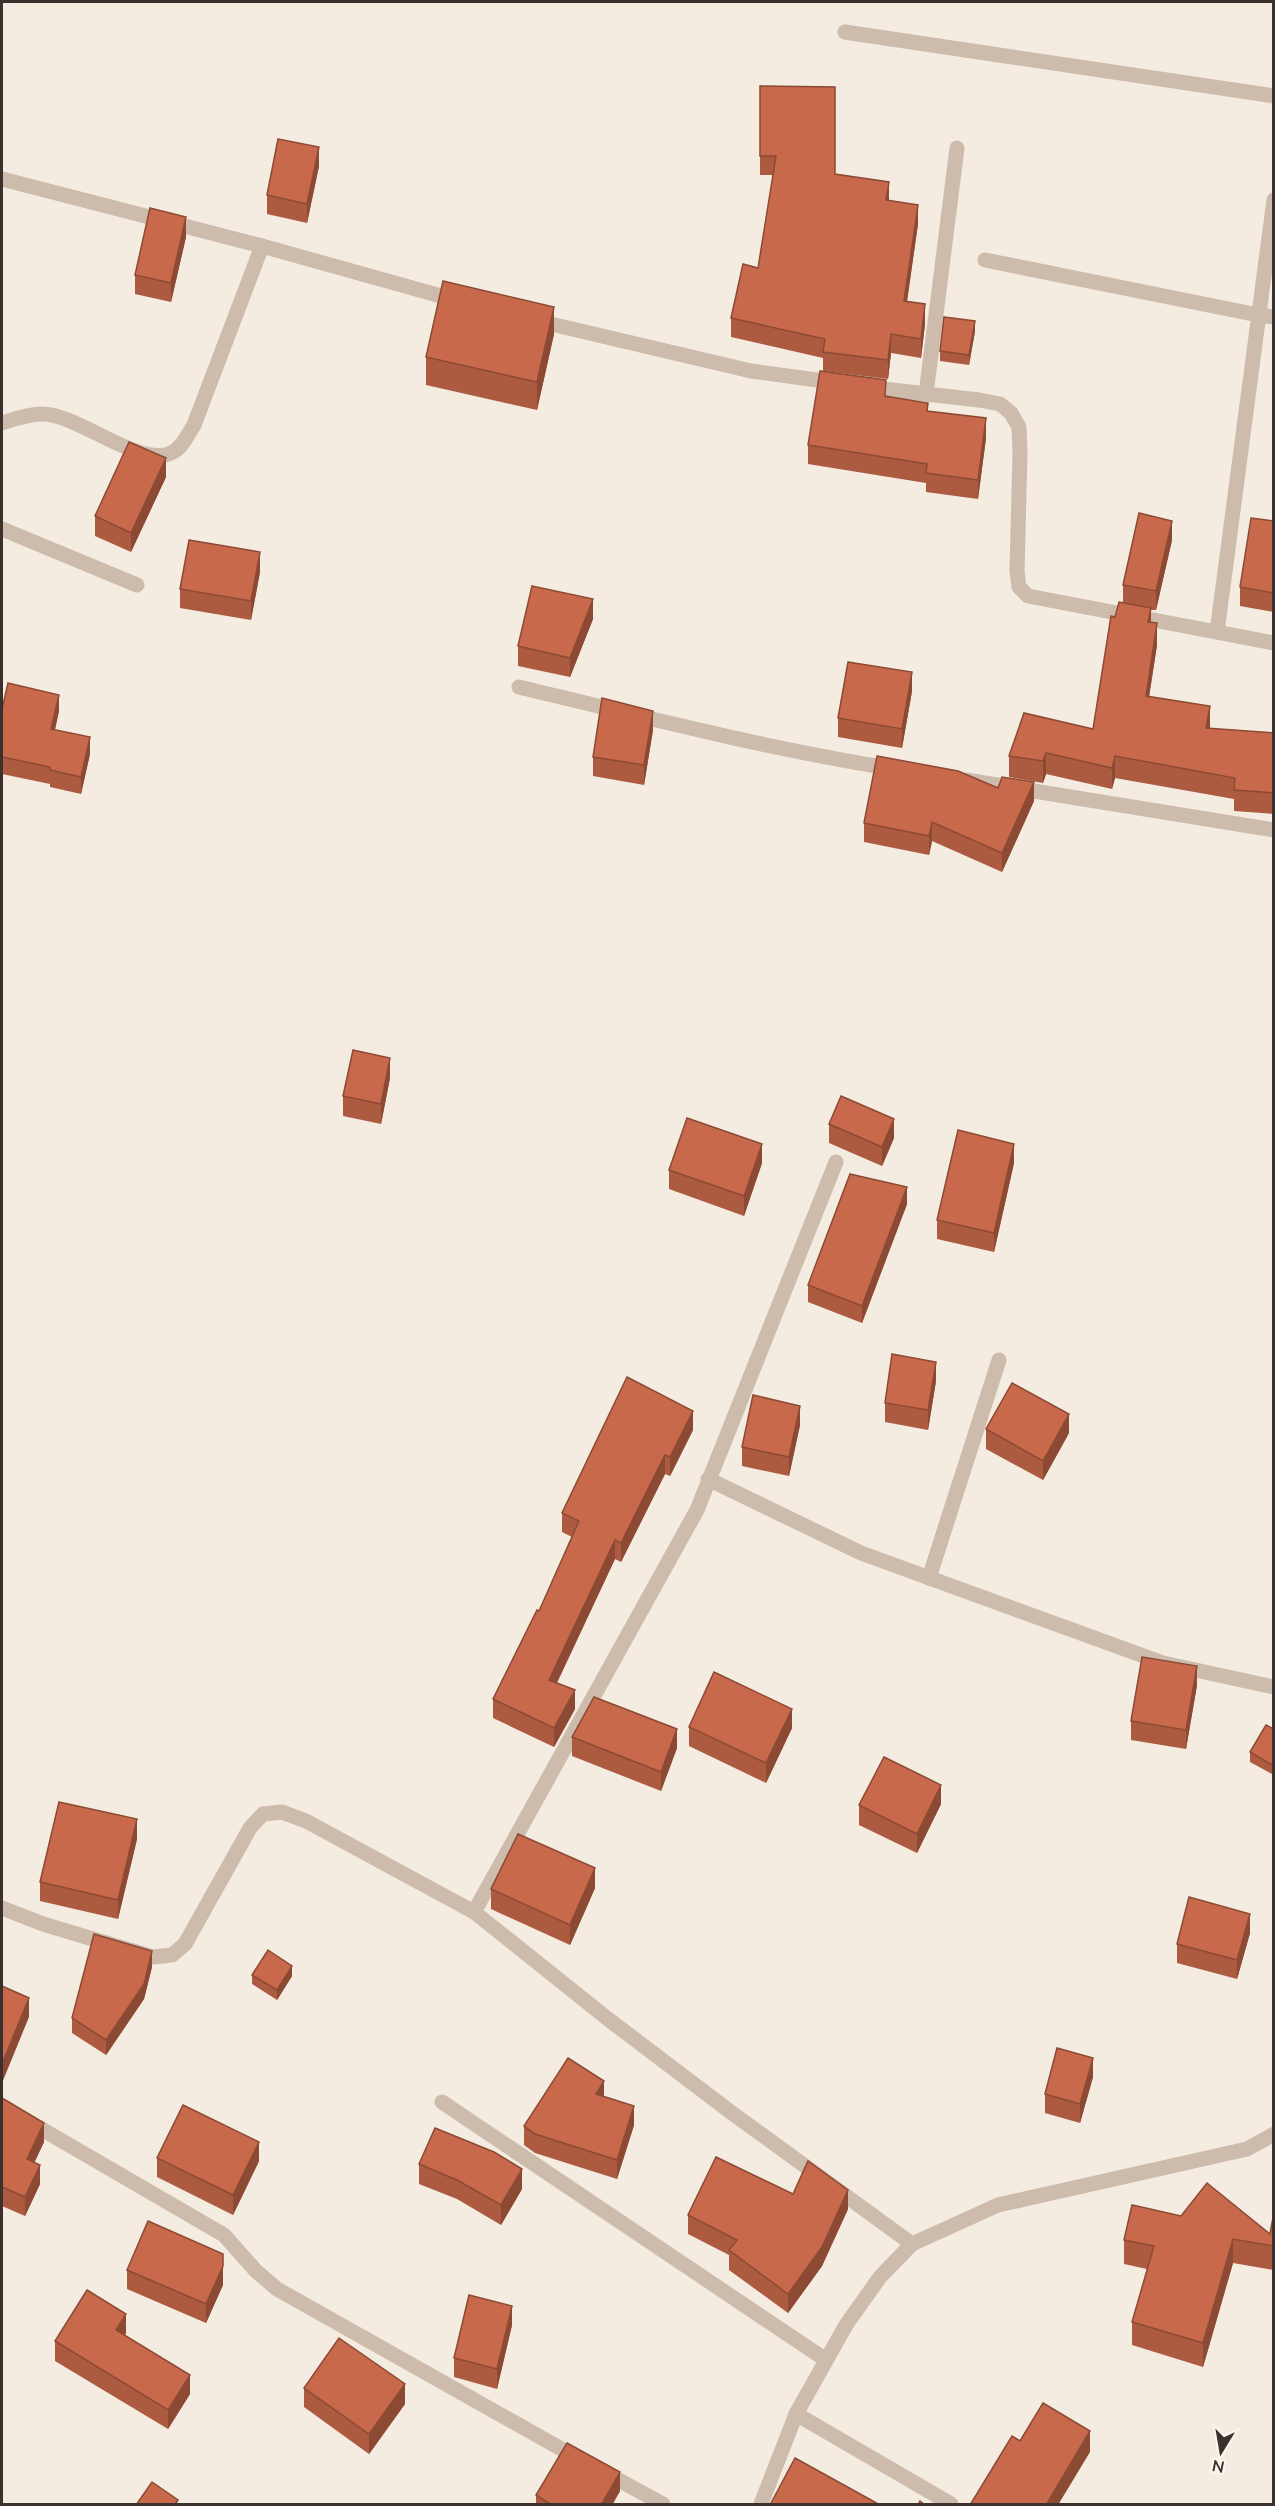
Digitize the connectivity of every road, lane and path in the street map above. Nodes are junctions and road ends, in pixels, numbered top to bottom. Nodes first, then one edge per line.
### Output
1 (845, 32) dead end
2 (1274, 96) edge
3 (957, 148) dead end
4 (2, 179) edge
5 (1274, 200) edge
6 (262, 246) junction
7 (985, 260) dead end
8 (476, 306) edge
9 (1266, 316) edge
10 (522, 317) edge
11 (926, 394) junction
12 (2, 423) edge
13 (2, 529) edge
14 (137, 585) dead end
15 (1217, 632) junction
16 (1274, 643) edge
17 (519, 687) dead end
18 (914, 772) edge
19 (948, 777) edge
20 (1274, 830) edge
21 (836, 1162) dead end
22 (999, 1360) dead end
23 (708, 1479) junction
24 (929, 1578) junction
25 (1274, 1687) edge
26 (2, 1908) edge
27 (474, 1912) junction
28 (442, 2102) dead end
29 (2, 2106) edge
30 (1274, 2134) edge
31 (912, 2244) junction
32 (826, 2360) junction
33 (796, 2414) junction
34 (663, 2505) edge
35 (761, 2505) edge
36 (951, 2505) edge

1 - 2 street
3 - 11 street
4 - 6 street
5 - 9 street
6 - 8 street
6 - 12 street
7 - 9 street
9 - 15 street
10 - 11 street
11 - 15 street
13 - 14 street
15 - 16 street
17 - 18 street
19 - 20 street
21 - 23 street
22 - 24 street
23 - 24 street
23 - 27 street
24 - 25 street
26 - 27 street
27 - 31 street
28 - 32 street
29 - 34 street
30 - 31 street
31 - 32 street
32 - 33 street
33 - 35 street
33 - 36 street

